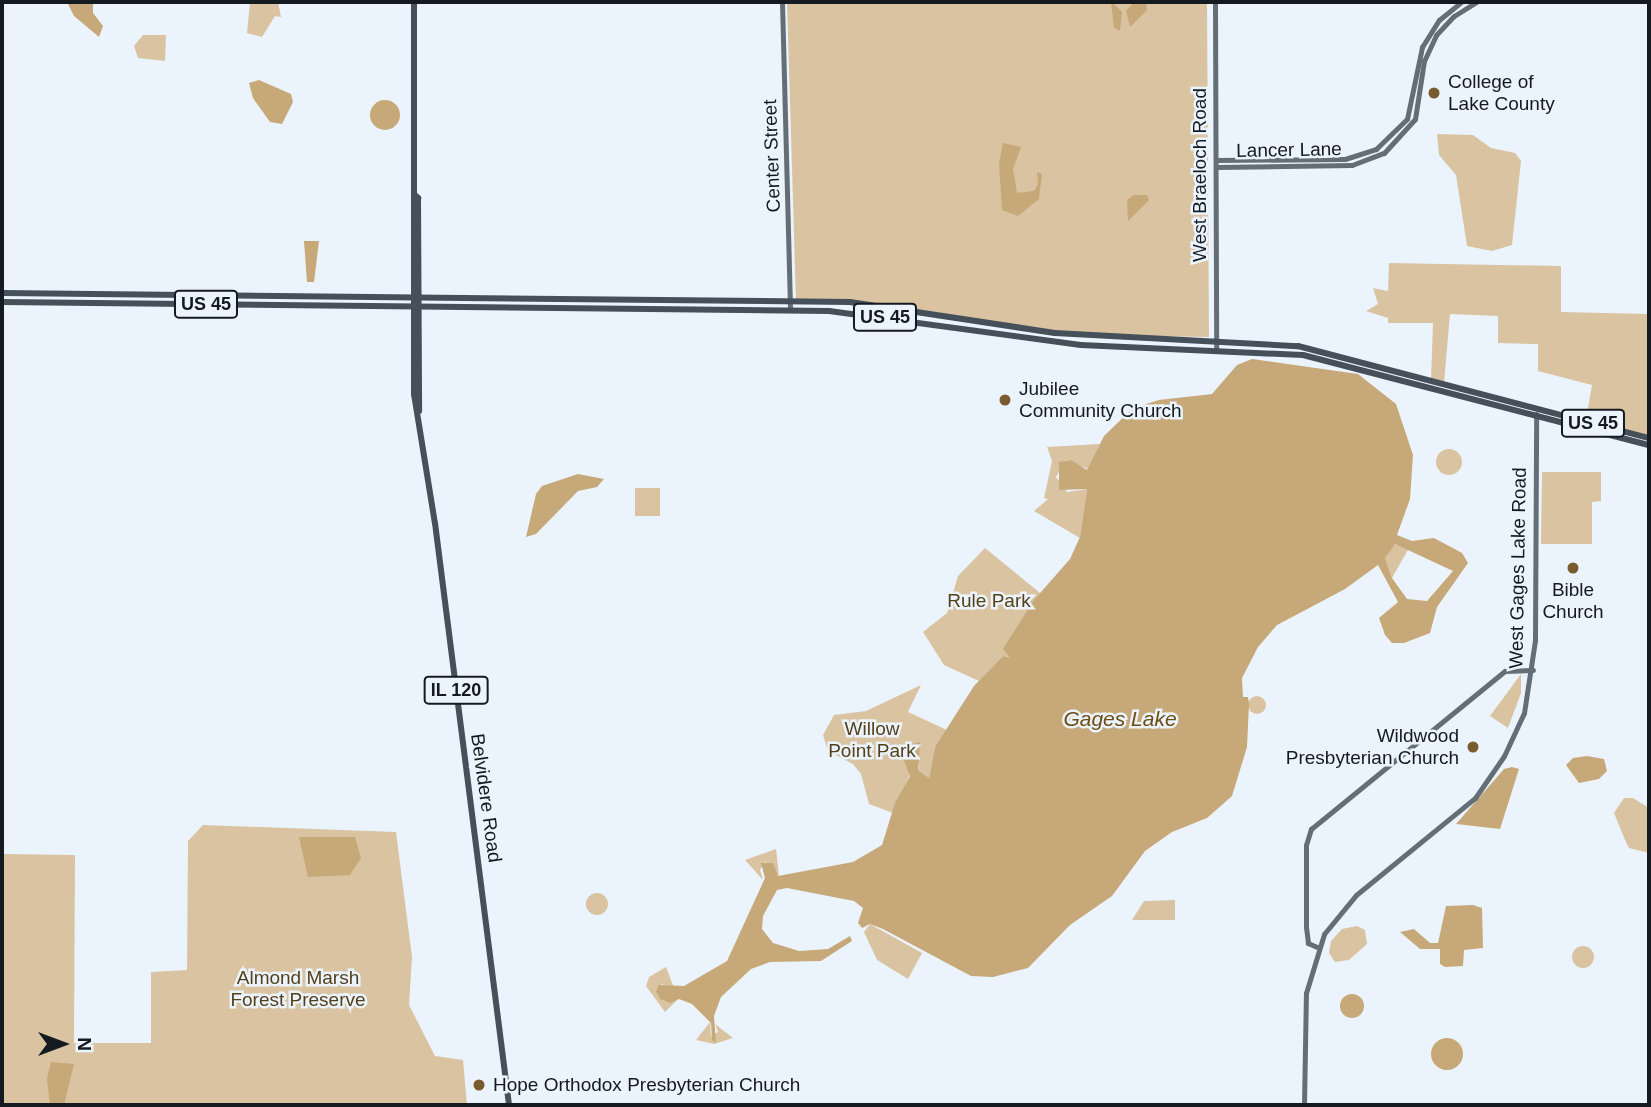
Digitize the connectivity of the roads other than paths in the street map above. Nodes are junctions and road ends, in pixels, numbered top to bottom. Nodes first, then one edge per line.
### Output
1 (414, 2) edge
2 (782, 2) edge
3 (1215, 2) edge
4 (1461, 2) edge
5 (1476, 2) edge
6 (1216, 164) junction
7 (2, 293) edge
8 (414, 299) junction
9 (725, 301) junction
10 (2, 302) edge
11 (790, 302) junction
12 (414, 308) junction
13 (725, 310) junction
14 (790, 310) junction
15 (1216, 340) junction
16 (1216, 348) junction
17 (1536, 411) junction
18 (1649, 438) edge
19 (1649, 445) edge
20 (1533, 670) junction
21 (1317, 947) junction
22 (509, 1105) edge
23 (1304, 1105) edge

1 - 8 main road, Belvidere Road
2 - 11 street, Center Street
3 - 6 street, West Braeloch Road
4 - 6 street, Lancer Lane
5 - 6 street, Lancer Lane
6 - 15 street, West Braeloch Road
7 - 8 main road, US 45
8 - 9 main road, US 45
8 - 12 main road, Belvidere Road / IL 120
9 - 11 main road, US 45
9 - 13 main road
10 - 12 main road, US 45
11 - 14 street, Center Street
11 - 15 main road, US 45
12 - 13 main road, US 45
12 - 22 main road, Belvidere Road / IL 120
13 - 14 main road, US 45
14 - 16 main road, US 45
15 - 16 street, West Braeloch Road
15 - 17 main road, US 45
16 - 17 main road, US 45
17 - 18 main road, US 45
17 - 19 main road, US 45
17 - 20 street, West Gages Lake Road
20 - 21 street, West Gages Lake Road
20 - 21 street
21 - 23 street, West Gages Lake Road

